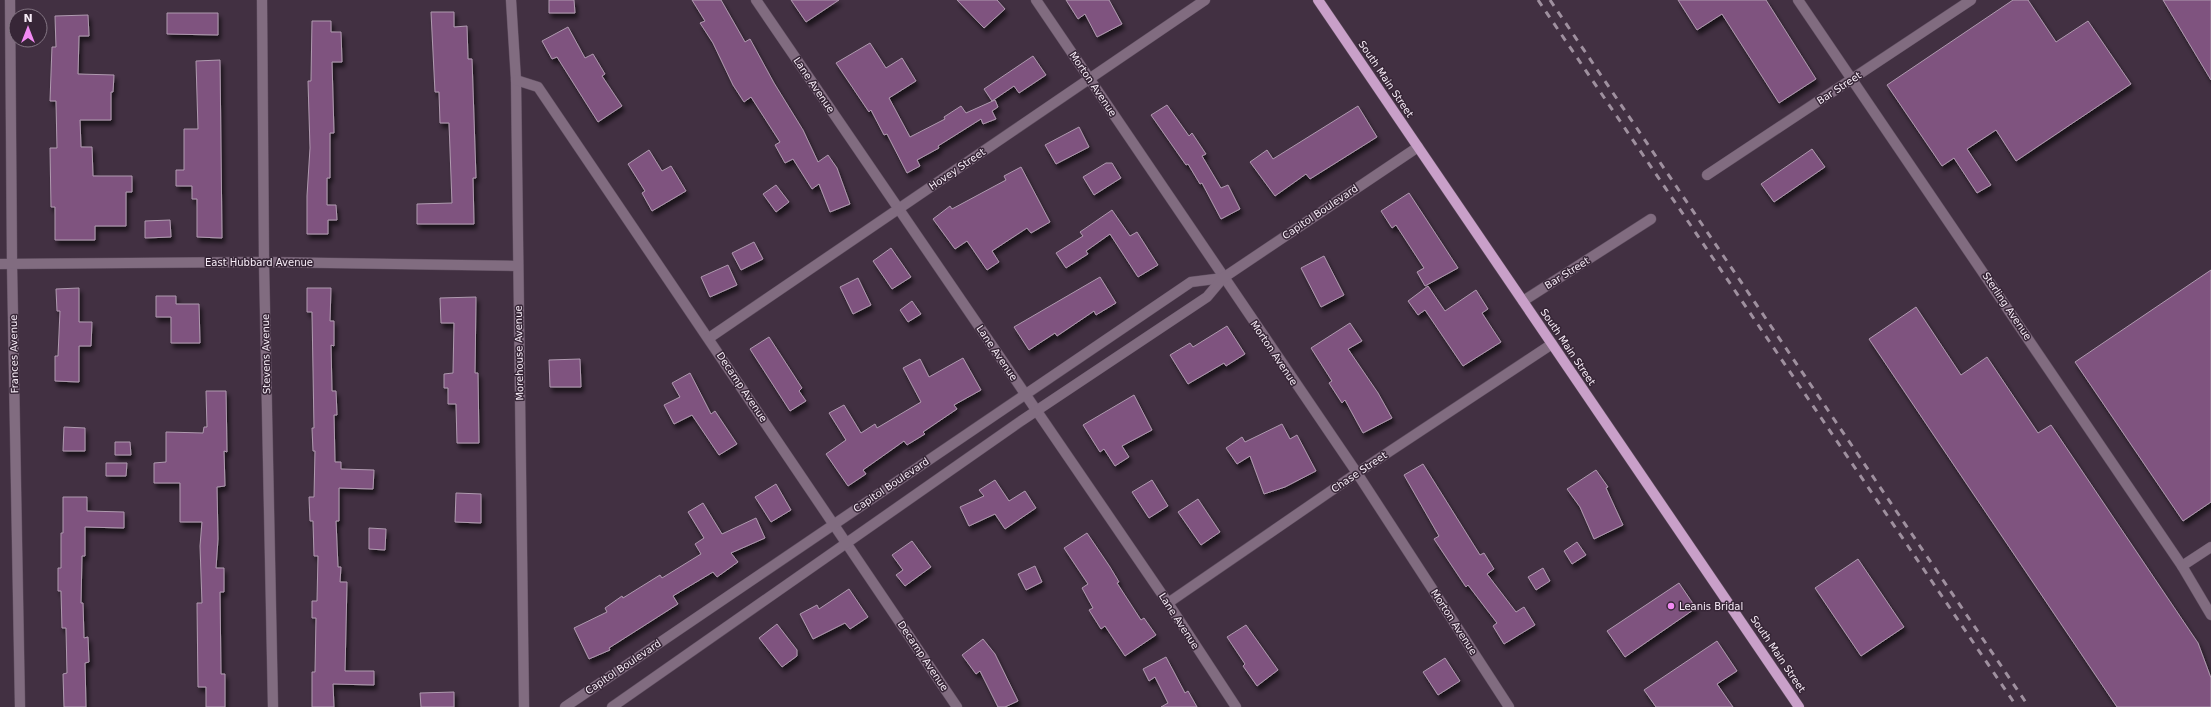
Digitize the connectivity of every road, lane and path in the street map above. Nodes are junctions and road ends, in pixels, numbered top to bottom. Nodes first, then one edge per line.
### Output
1 (10, 0) edge
2 (262, 0) edge
3 (511, 0) edge
4 (756, 0) edge
5 (1036, 0) edge
6 (1205, 0) edge
7 (1318, 0) edge
8 (1798, 0) edge
9 (1971, 0) edge
10 (1089, 78) junction
11 (1852, 79) junction
12 (516, 80) junction
13 (1418, 147) junction
14 (1707, 175) dead end
15 (898, 209) junction
16 (1651, 220) dead end
17 (264, 262) junction
18 (0, 264) edge
19 (12, 264) junction
20 (518, 266) junction
21 (1223, 278) junction
22 (1523, 301) junction
23 (709, 338) junction
24 (1552, 344) junction
25 (1026, 395) junction
26 (1036, 411) junction
27 (1357, 473) junction
28 (834, 524) junction
29 (846, 542) junction
30 (2211, 547) edge
31 (2182, 566) junction
32 (1168, 604) junction
33 (2211, 615) edge
34 (20, 707) edge
35 (273, 707) edge
36 (524, 707) edge
37 (565, 707) edge
38 (612, 707) edge
39 (957, 707) edge
40 (1236, 707) edge
41 (1509, 707) edge
42 (1799, 707) edge

1 - 19 street, Frances Avenue
2 - 17 street, Stevens Avenue
3 - 12 street, Morehouse Avenue
4 - 15 street, Lane Avenue
5 - 10 street, Morton Avenue
6 - 10 street, Hovey Street
7 - 13 main road, South Main Street
8 - 11 street, Sterling Avenue
9 - 11 street, Bar Street
10 - 15 street, Hovey Street
10 - 21 street, Morton Avenue
11 - 14 street, Bar Street
11 - 31 street, Sterling Avenue
12 - 20 street, Morehouse Avenue
12 - 23 street, Decamp Avenue
13 - 21 street, Capitol Boulevard
13 - 22 main road, South Main Street
15 - 23 street, Hovey Street
15 - 25 street, Lane Avenue
16 - 22 street, Bar Street
17 - 19 street, East Hubbard Avenue
17 - 20 street, East Hubbard Avenue
17 - 35 street, Stevens Avenue
18 - 19 street, East Hubbard Avenue
19 - 34 street, Frances Avenue
20 - 36 street, Morehouse Avenue
21 - 25 street, Capitol Boulevard
21 - 26 street, Capitol Boulevard
21 - 27 street, Morton Avenue
22 - 24 main road, South Main Street
23 - 28 street, Decamp Avenue
24 - 27 street, Chase Street
24 - 42 main road, South Main Street
25 - 26 street, Lane Avenue
25 - 28 street, Capitol Boulevard
26 - 29 street, Capitol Boulevard
26 - 32 street, Lane Avenue
27 - 32 street, Chase Street
27 - 41 street, Morton Avenue
28 - 29 street, Decamp Avenue
28 - 37 street, Capitol Boulevard
29 - 38 street, Capitol Boulevard
29 - 39 street, Decamp Avenue
30 - 31 street
31 - 33 street, Sterling Avenue
32 - 40 street, Lane Avenue

